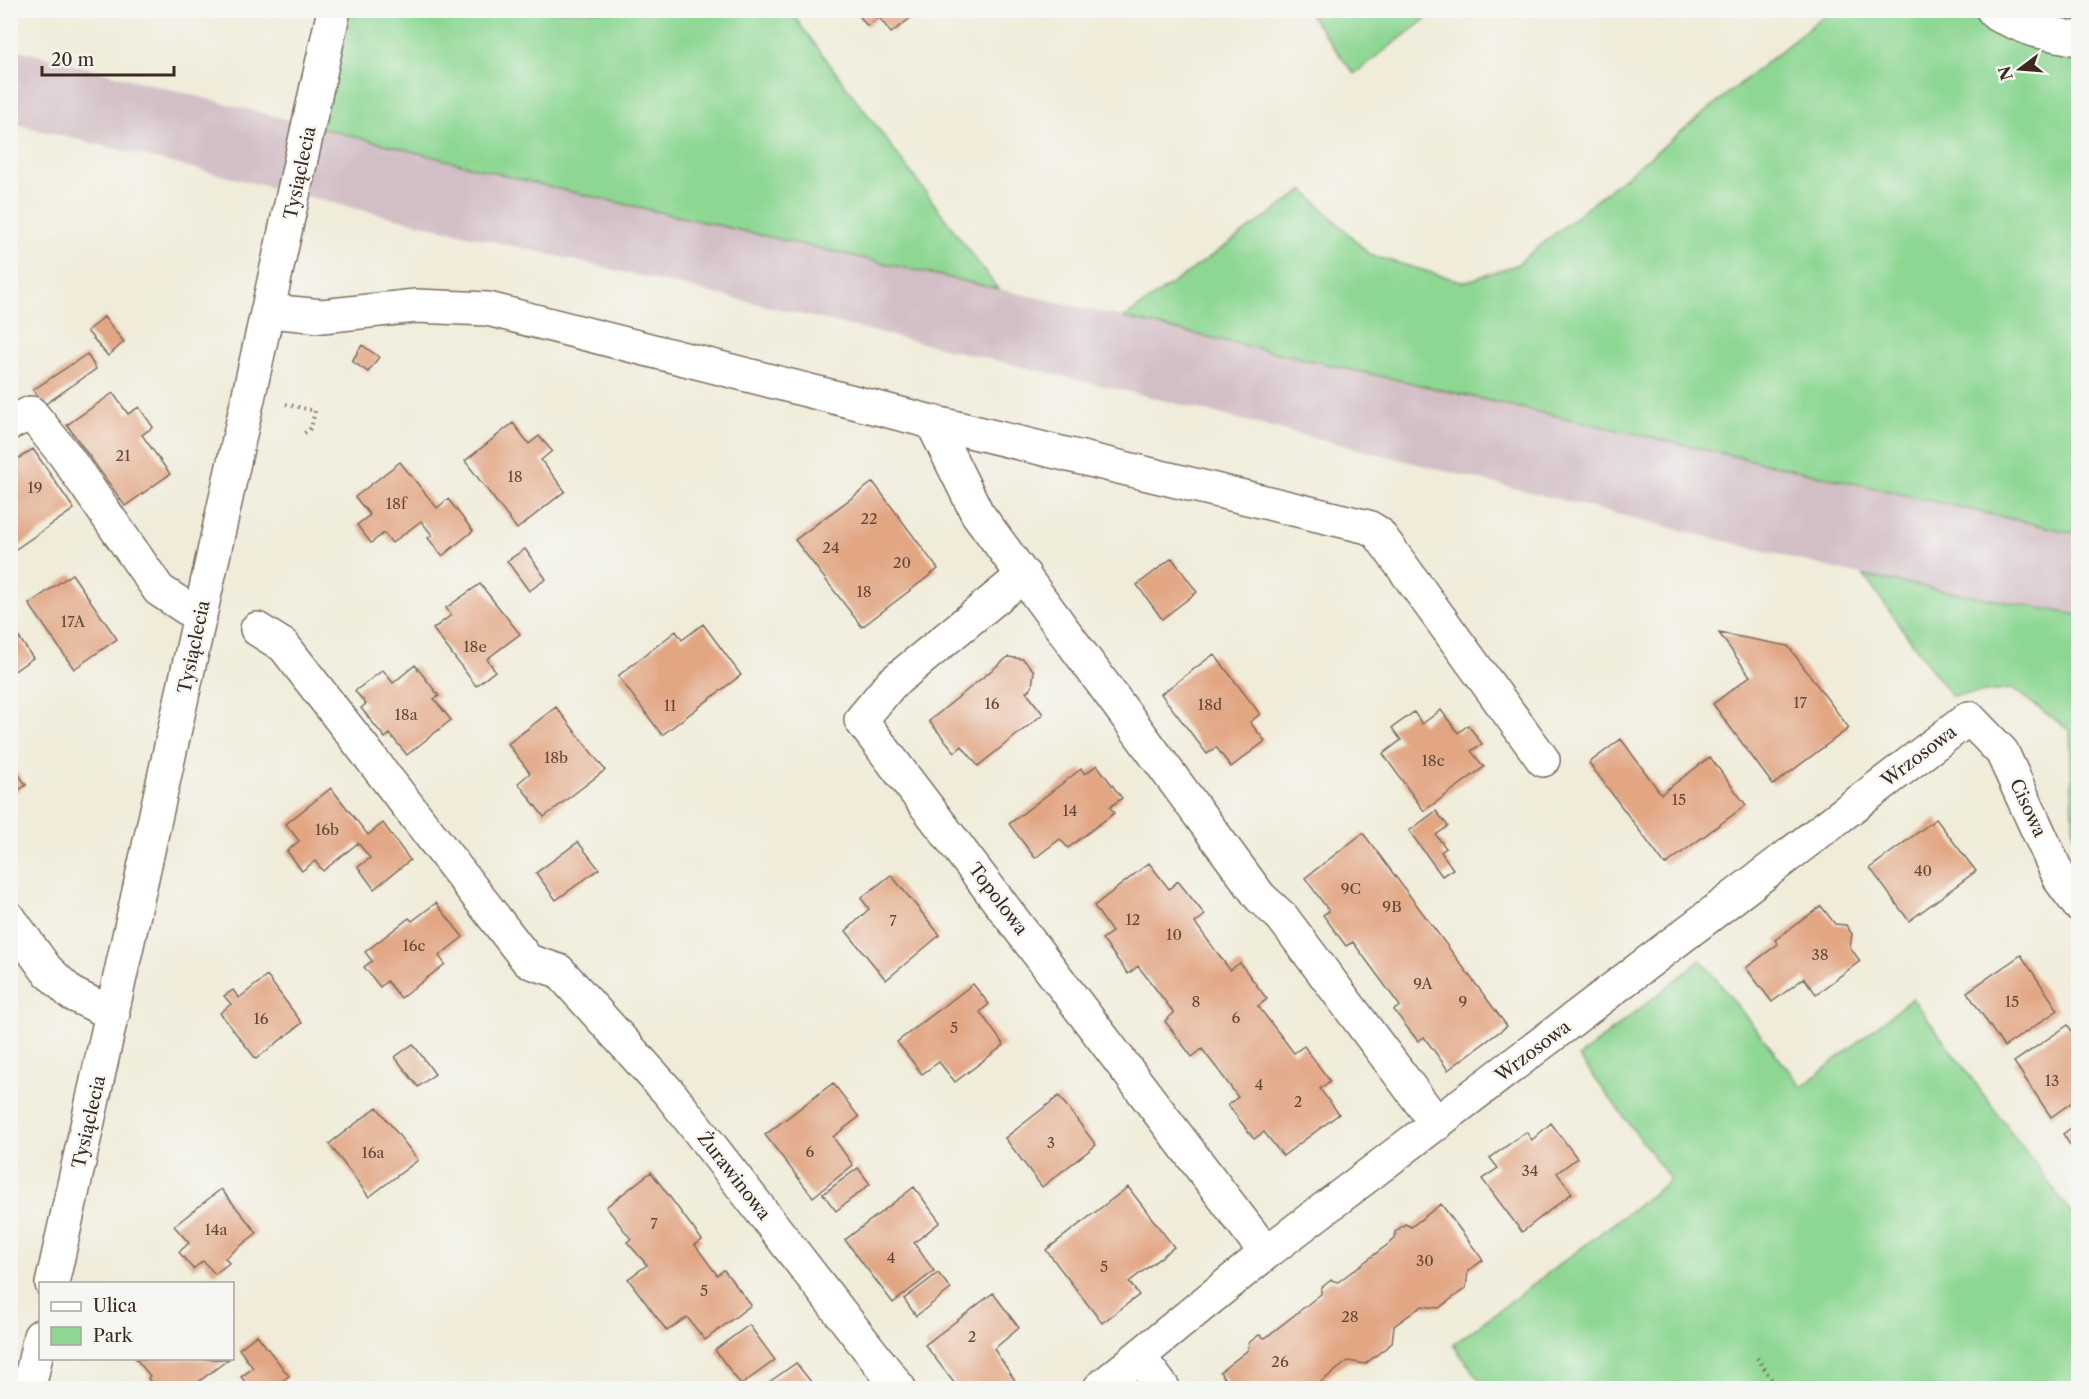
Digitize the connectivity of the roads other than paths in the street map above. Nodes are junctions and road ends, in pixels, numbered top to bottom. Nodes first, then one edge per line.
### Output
1 (334, 10) edge
2 (1993, 10) edge
3 (2079, 39) edge
4 (269, 311) junction
5 (932, 422) junction
6 (10, 423) edge
7 (1024, 575) junction
8 (200, 617) junction
9 (256, 628) dead end
10 (1970, 718) joint
11 (1544, 760) dead end
12 (2079, 904) edge
13 (10, 918) edge
14 (113, 1014) junction
15 (1437, 1124) junction
16 (1266, 1253) junction
17 (52, 1282) edge
18 (39, 1340) edge
19 (1140, 1358) junction
20 (28, 1389) edge
21 (899, 1389) edge
22 (1100, 1389) edge
23 (1163, 1389) edge

1 - 4 street, Tysiąclecia
2 - 3 street
4 - 5 street
4 - 8 street, Tysiąclecia
5 - 7 street
5 - 11 street
6 - 8 street
7 - 15 street
7 - 16 street, Topolowa
8 - 14 street, Tysiąclecia
9 - 21 street, Żurawinowa
10 - 12 street, Cisowa
10 - 15 street, Wrzosowa
13 - 14 street
14 - 17 street, Tysiąclecia
15 - 16 street, Wrzosowa
16 - 19 street, Wrzosowa
18 - 20 street
19 - 22 street, Wrzosowa
19 - 23 street

